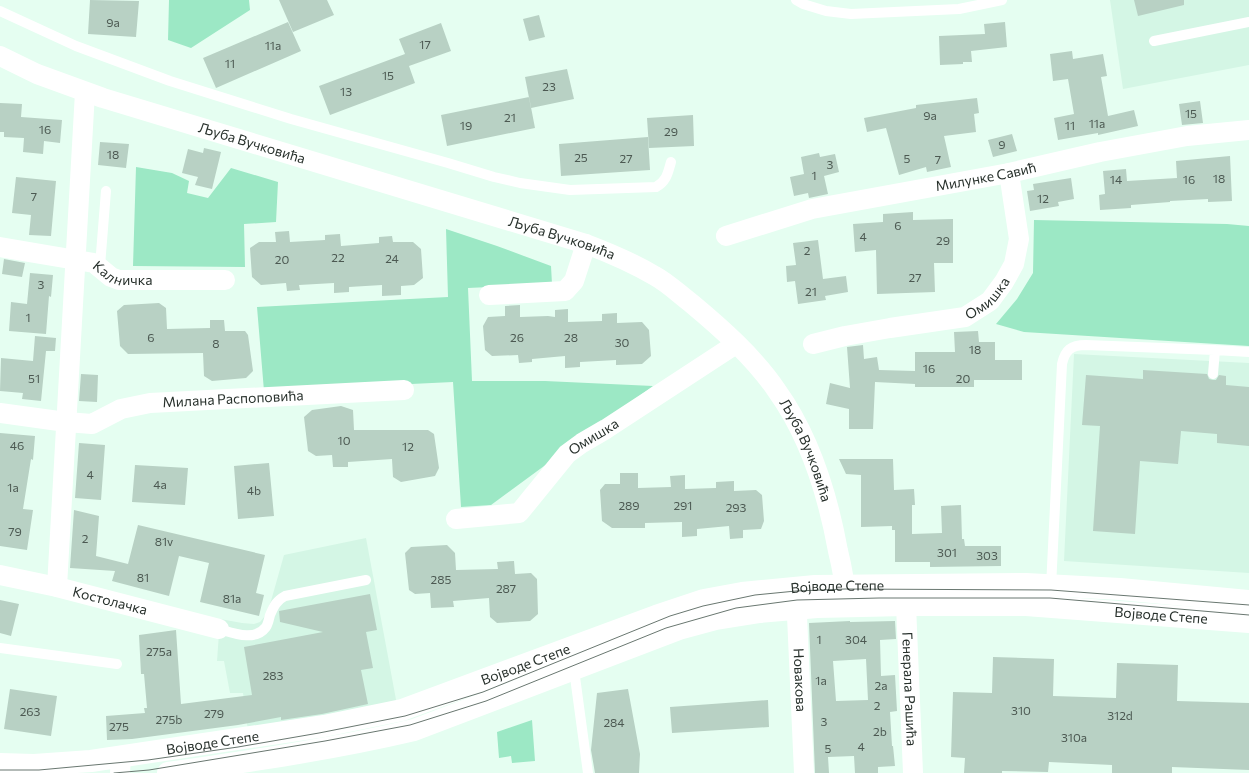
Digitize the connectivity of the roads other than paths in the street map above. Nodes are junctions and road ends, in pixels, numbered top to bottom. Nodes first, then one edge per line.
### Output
1 (796, 0) edge
2 (1002, 0) edge
3 (0, 11) edge
4 (1249, 22) edge
5 (1154, 41) dead end
6 (0, 56) edge
7 (85, 92) junction
8 (1249, 130) edge
9 (671, 162) dead end
10 (1009, 173) junction
11 (106, 191) dead end
12 (726, 236) dead end
13 (586, 244) junction
14 (0, 247) edge
15 (74, 259) junction
16 (100, 266) junction
17 (225, 280) dead end
18 (489, 295) dead end
19 (736, 344) junction
20 (813, 344) dead end
21 (1215, 350) junction
22 (1249, 352) edge
23 (1213, 374) dead end
24 (404, 390) dead end
25 (0, 413) edge
26 (66, 422) junction
27 (456, 519) dead end
28 (0, 575) edge
29 (366, 580) dead end
30 (845, 585) junction
31 (57, 587) junction
32 (796, 587) junction
33 (1051, 595) junction
34 (1249, 601) edge
35 (906, 605) junction
36 (847, 607) junction
37 (797, 609) junction
38 (1249, 622) edge
39 (219, 628) joint
40 (0, 648) edge
41 (116, 664) dead end
42 (572, 670) junction
43 (0, 764) edge
44 (120, 765) edge
45 (168, 773) edge
46 (588, 773) edge
47 (804, 773) edge
48 (913, 773) edge

1 - 2 lane
3 - 9 lane
4 - 5 lane
6 - 7 street, Љуба Вучковића
7 - 13 street, Љуба Вучковића
7 - 15 street
8 - 10 street, Милунке Савић
10 - 12 street, Милунке Савић
10 - 20 street, Омишка
11 - 16 lane
13 - 18 street
13 - 19 street, Љуба Вучковића
14 - 15 street, Калничка
15 - 16 street, Калничка
15 - 26 street
16 - 17 street, Калничка
19 - 27 street, Омишка
19 - 30 street, Љуба Вучковића
21 - 22 lane
21 - 23 lane
21 - 33 lane
24 - 26 street, Милана Распоповића
25 - 26 street, Милана Распоповића
26 - 31 street
28 - 31 street, Костолачка
29 - 39 lane
30 - 32 main road, Војводе Степе
30 - 33 main road, Војводе Степе
30 - 36 street, Љуба Вучковића
31 - 39 street, Костолачка
32 - 37 street, Новакова
32 - 44 main road, Војводе Степе
33 - 34 main road, Војводе Степе
33 - 35 main road, Војводе Степе
33 - 38 main road, Војводе Степе
35 - 36 main road, Војводе Степе
35 - 48 street, Генерала Рашића
36 - 37 main road, Војводе Степе
37 - 42 main road, Војводе Степе
37 - 47 street, Новакова
40 - 41 lane
42 - 45 main road, Војводе Степе
42 - 46 lane
43 - 44 main road, Војводе Степе

